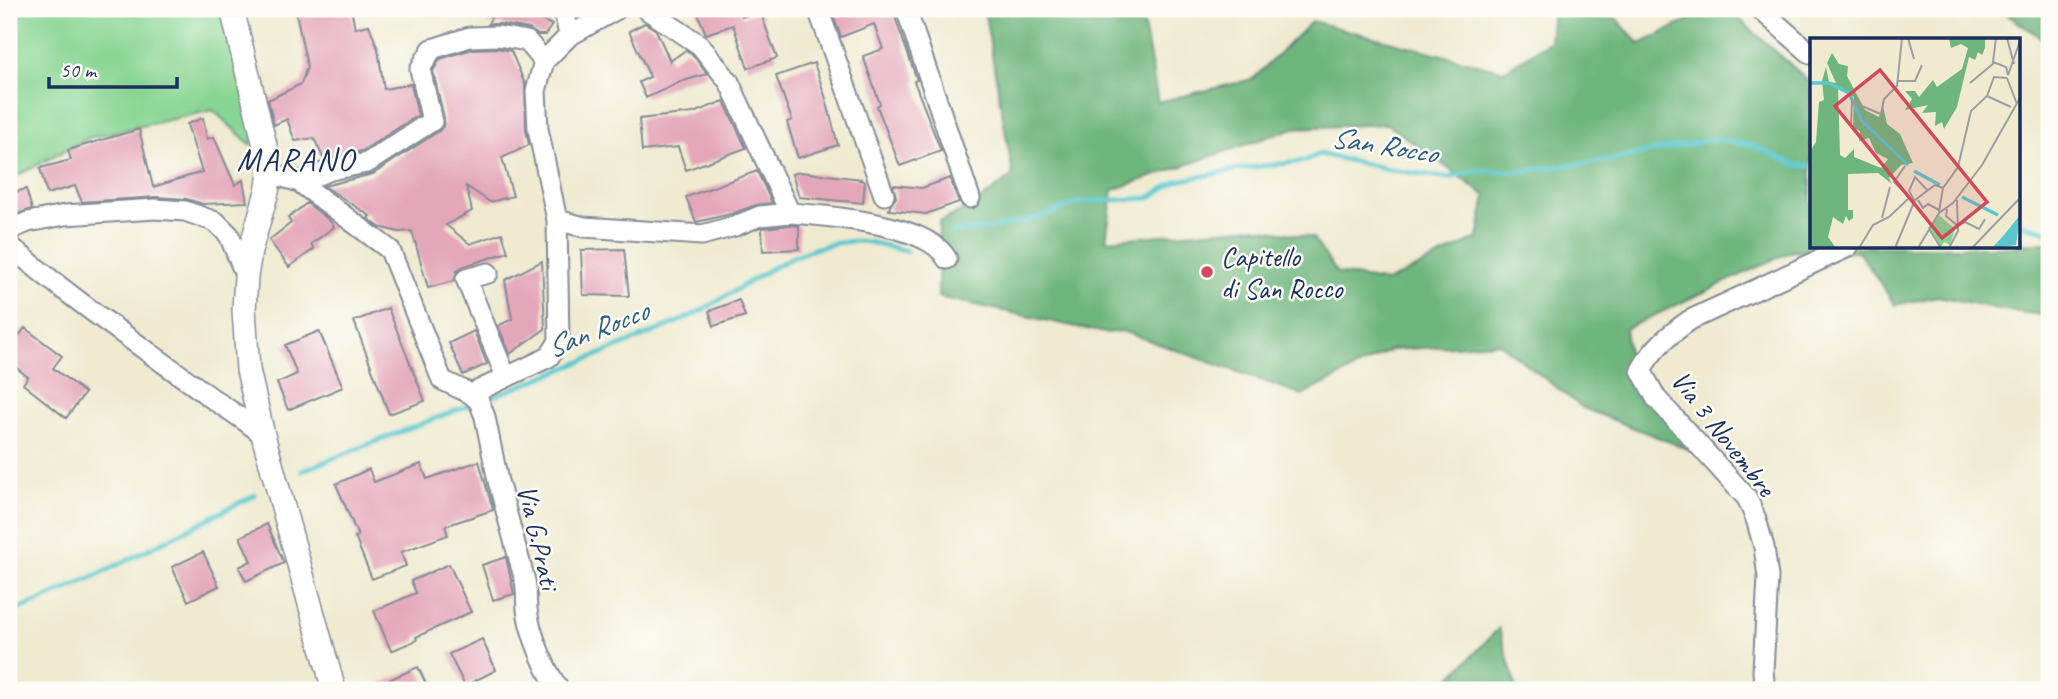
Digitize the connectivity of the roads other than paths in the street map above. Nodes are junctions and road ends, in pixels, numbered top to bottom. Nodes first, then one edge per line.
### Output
1 (232, 9) edge
2 (564, 9) edge
3 (617, 9) edge
4 (646, 9) edge
5 (818, 9) edge
6 (906, 9) edge
7 (1760, 9) edge
8 (569, 36) junction
9 (1810, 53) edge
10 (544, 61) junction
11 (270, 173) junction
12 (299, 182) junction
13 (884, 195) dead end
14 (970, 198) dead end
15 (790, 213) junction
16 (556, 220) junction
17 (9, 230) edge
18 (9, 245) edge
19 (1846, 248) edge
20 (947, 260) dead end
21 (488, 273) dead end
22 (246, 277) junction
23 (506, 377) junction
24 (478, 404) junction
25 (263, 435) junction
26 (334, 690) edge
27 (560, 690) edge
28 (1765, 690) edge

1 - 11 main road
2 - 8 street
3 - 8 street
4 - 15 street
5 - 13 street
6 - 14 street
7 - 9 street
8 - 10 street
10 - 12 street
10 - 16 street
11 - 12 street
11 - 22 main road
12 - 24 street
15 - 16 street
15 - 20 street
16 - 23 street
17 - 22 street
18 - 25 street
19 - 28 street, Via 3 Novembre
21 - 23 street
22 - 25 main road
23 - 24 street
24 - 27 street, Via G.Prati
25 - 26 main road

